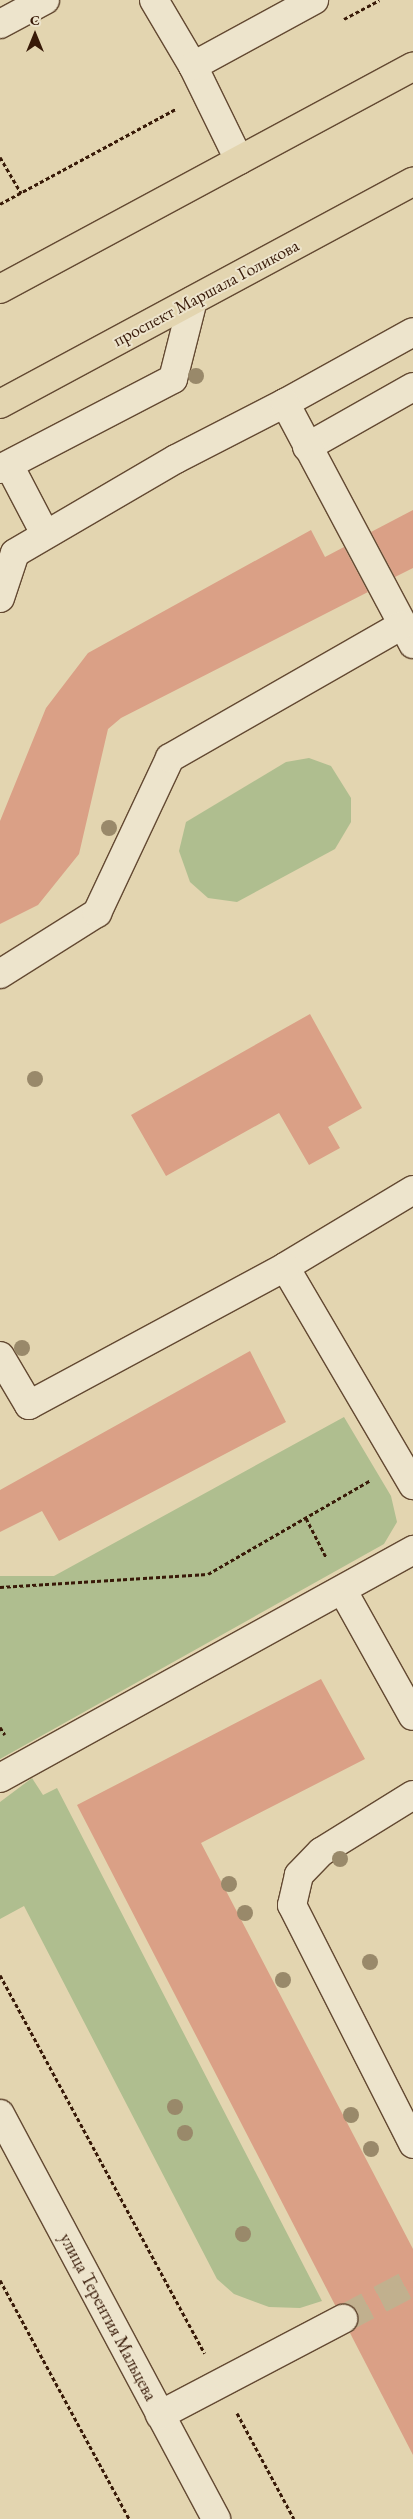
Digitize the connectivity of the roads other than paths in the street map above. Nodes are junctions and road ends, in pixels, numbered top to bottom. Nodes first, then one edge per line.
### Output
1 (46, 0) edge
2 (154, 0) edge
3 (314, 0) edge
4 (0, 24) edge
5 (193, 66) junction
6 (413, 67) edge
7 (239, 160) junction
8 (413, 182) edge
9 (0, 289) edge
10 (194, 300) junction
11 (413, 332) edge
12 (413, 387) edge
13 (285, 403) junction
14 (0, 404) edge
15 (307, 448) junction
16 (4, 467) edge
17 (45, 534) junction
18 (0, 598) edge
19 (408, 634) edge
20 (0, 974) edge
21 (413, 1190) edge
22 (285, 1267) junction
23 (0, 1356) edge
24 (413, 1485) edge
25 (413, 1550) edge
26 (343, 1591) junction
27 (413, 1716) edge
28 (0, 1778) edge
29 (413, 1795) edge
30 (0, 2114) edge
31 (413, 2144) edge
32 (343, 2319) tunnel mouth
33 (160, 2415) junction
34 (216, 2519) edge

1 - 4 street
2 - 5 street
3 - 5 street
5 - 7 street
6 - 7 main road
7 - 9 main road
8 - 10 main road, проспект Маршала Голикова
10 - 14 main road, проспект Маршала Голикова
10 - 16 street
11 - 13 street
12 - 15 street
13 - 15 street
13 - 17 street
15 - 19 street
16 - 17 street
17 - 18 street
19 - 20 street
21 - 22 street
22 - 23 street
22 - 24 street
25 - 26 street
26 - 27 street
26 - 28 street
29 - 31 street
30 - 33 street, улица Терентия Мальцева
32 - 33 street
33 - 34 street, улица Терентия Мальцева

